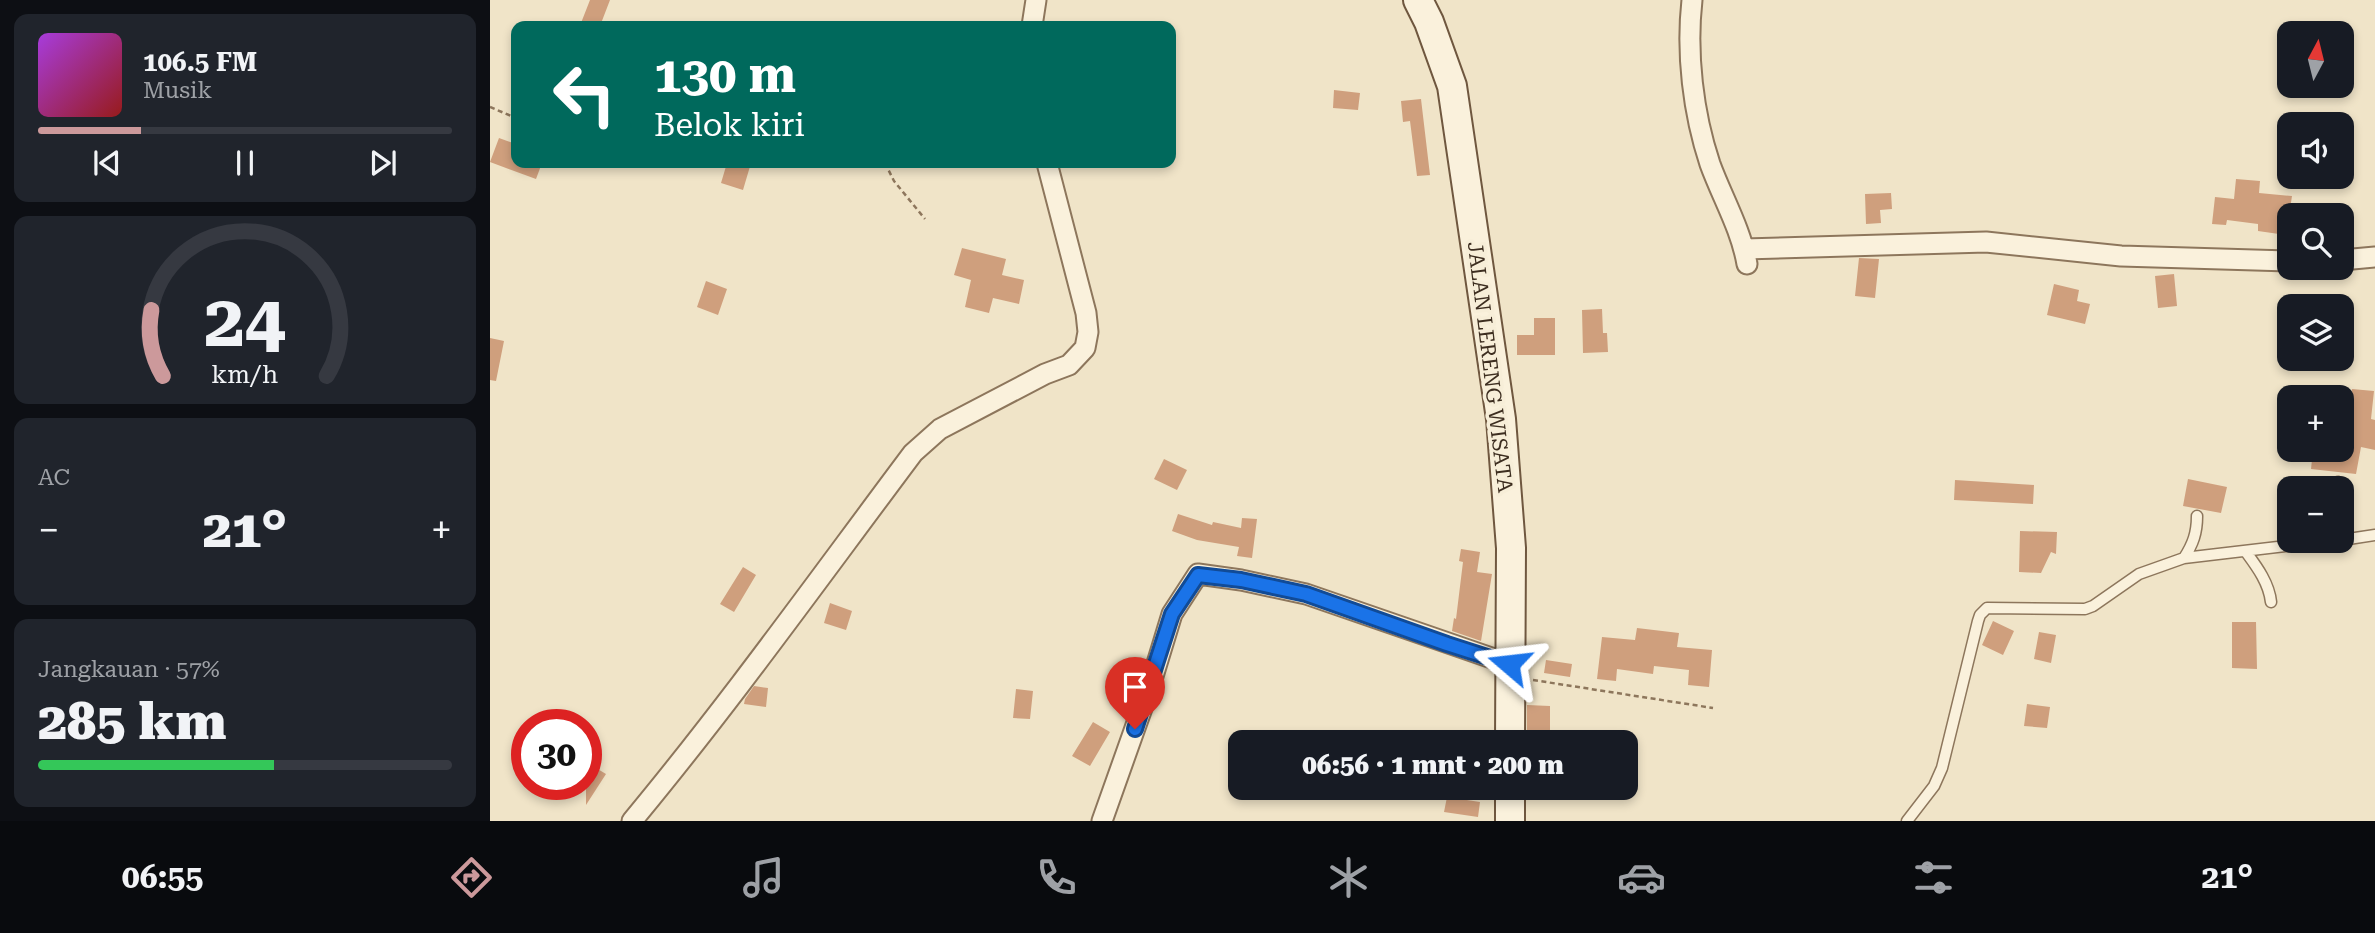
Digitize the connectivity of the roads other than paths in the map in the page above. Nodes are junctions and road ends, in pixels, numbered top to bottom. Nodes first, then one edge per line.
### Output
1 (1035, 0) edge
2 (1418, 0) edge
3 (1692, 0) edge
4 (1033, 21) edge
5 (1048, 168) edge
6 (2375, 257) edge
7 (2354, 259) edge
8 (2277, 261) edge
9 (2197, 516) dead end
10 (2375, 535) edge
11 (2354, 538) edge
12 (2277, 548) edge
13 (2246, 552) junction
14 (2184, 558) junction
15 (2271, 602) dead end
16 (1509, 670) junction
17 (1510, 730) edge
18 (1510, 800) edge
19 (632, 821) edge
20 (1102, 821) edge
21 (1510, 821) edge
22 (1907, 821) edge

1 - 4 street
2 - 16 main road, JALAN LERENG WISATA
3 - 8 street
5 - 19 street
6 - 7 street
9 - 14 lane
10 - 11 lane
12 - 13 lane
13 - 14 lane
13 - 15 lane
14 - 22 lane
16 - 17 main road, JALAN LERENG WISATA
16 - 20 street
18 - 21 main road

